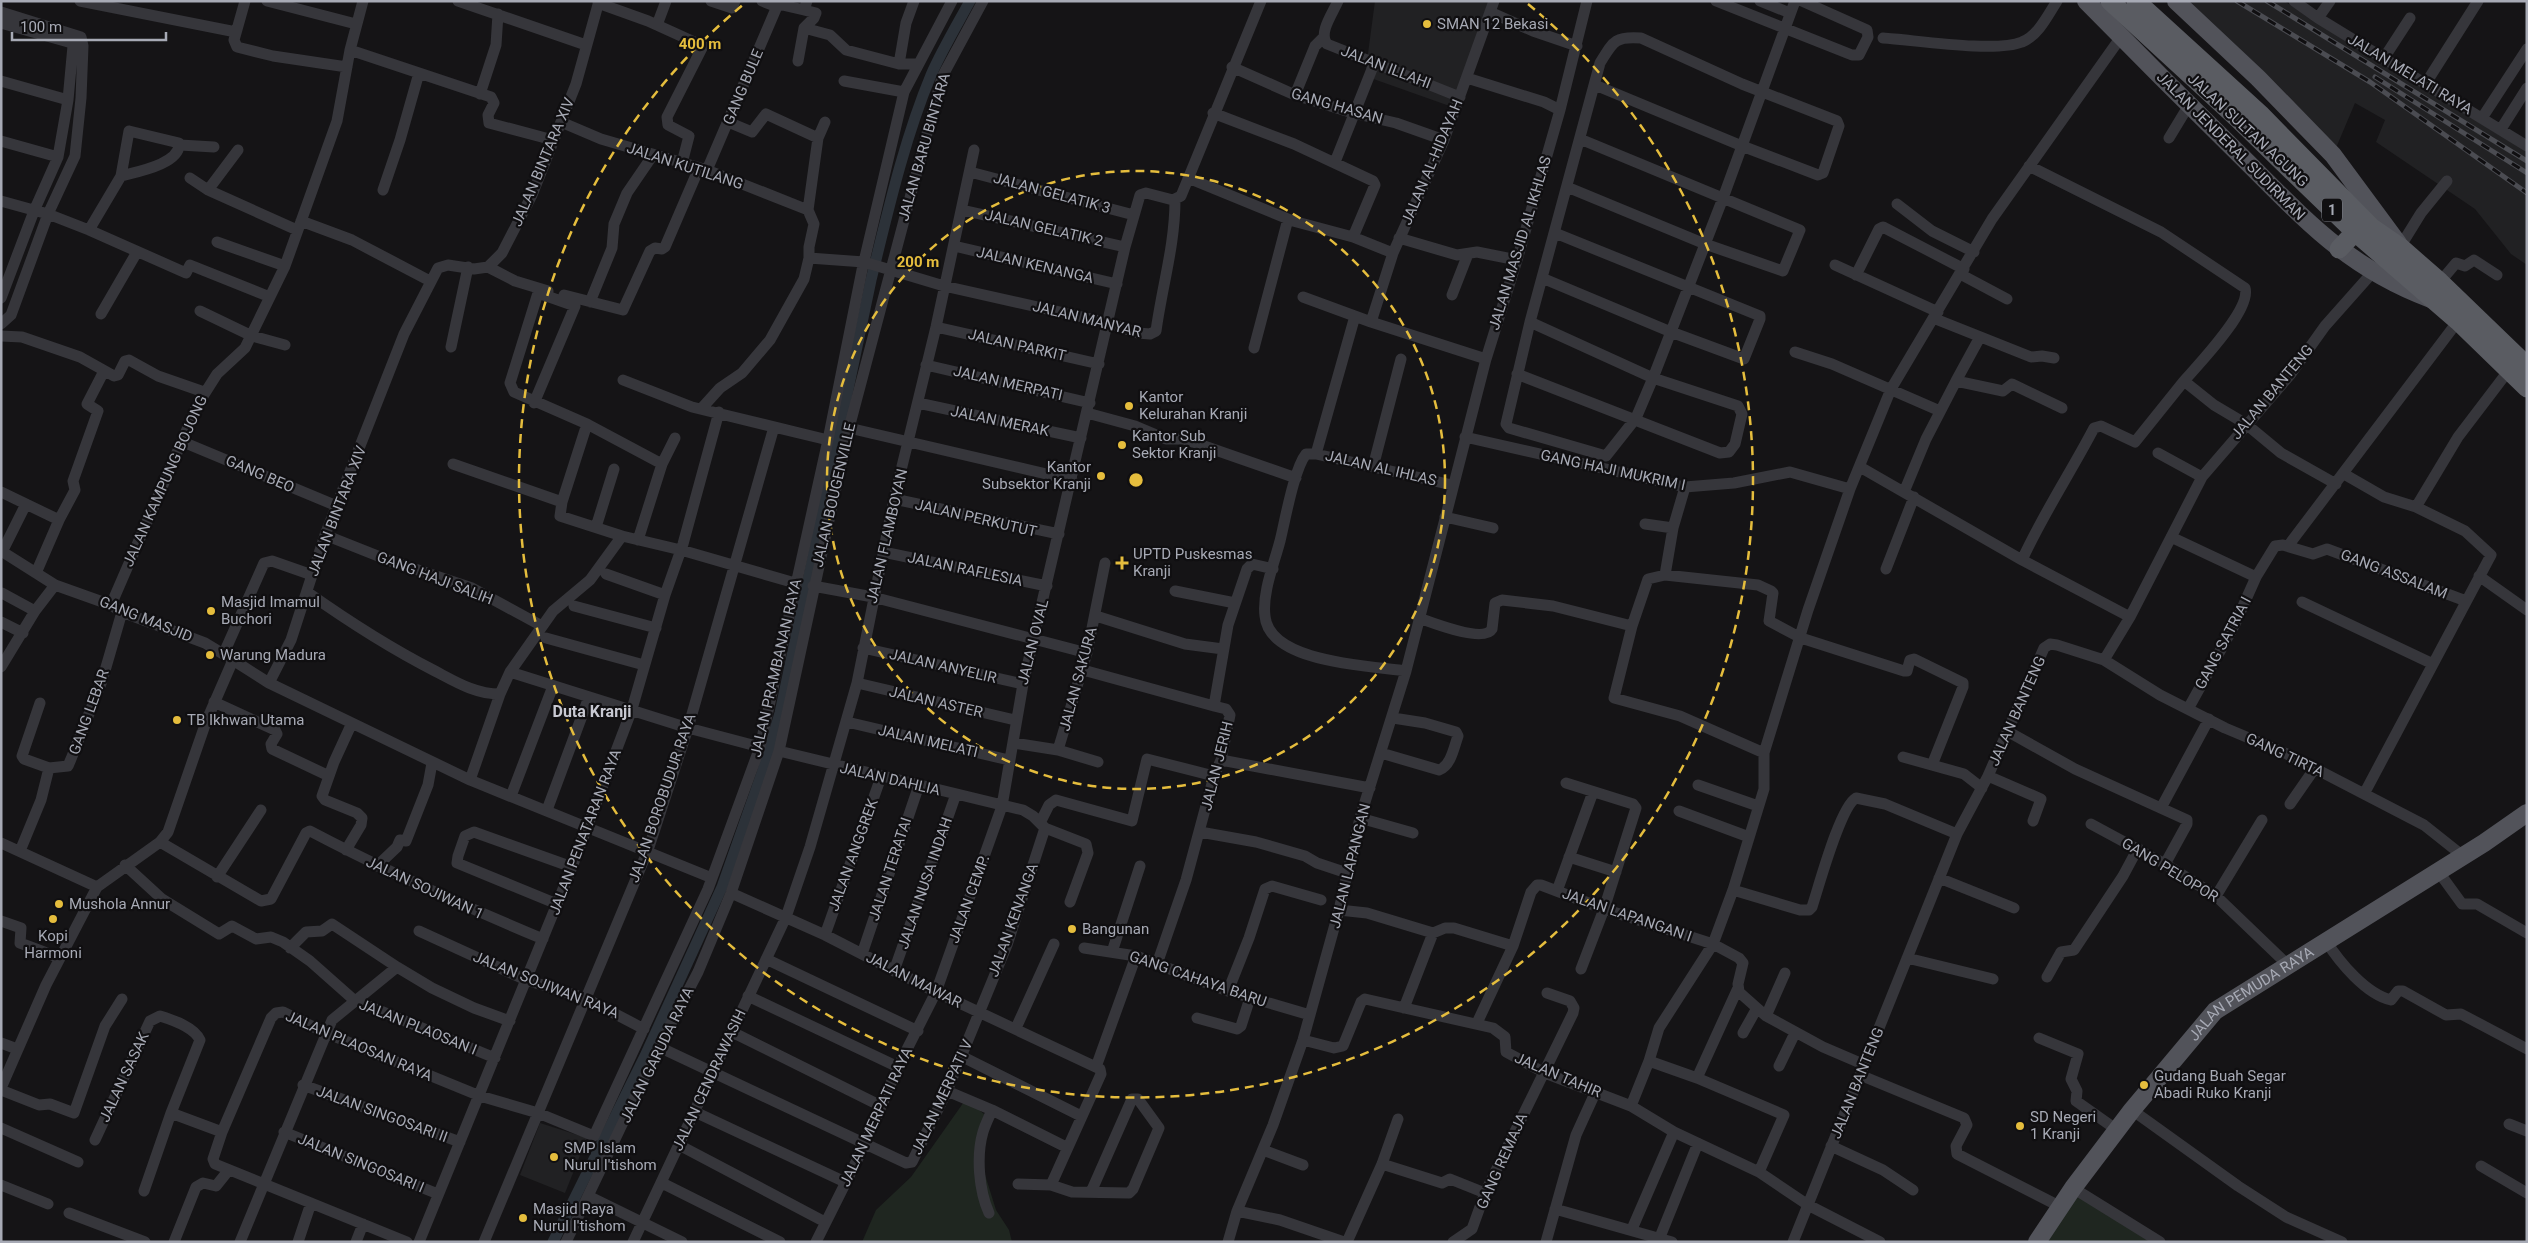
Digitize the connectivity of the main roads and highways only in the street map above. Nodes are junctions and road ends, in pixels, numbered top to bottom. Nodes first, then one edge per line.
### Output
1 (2086, 1) edge
2 (2110, 1) edge
3 (2136, 1) edge
4 (2176, 1) edge
5 (2363, 229) junction
6 (2400, 247) junction
7 (2339, 249) junction
8 (2431, 299) junction
9 (2518, 368) edge
10 (2527, 388) edge
11 (2527, 813) edge
12 (2037, 1242) edge

1 - 7 main road, JALAN JENDERAL SUDIRMAN
2 - 5 highway, JALAN SULTAN AGUNG / 1
3 - 5 highway, JALAN SULTAN AGUNG / 1
4 - 6 main road, JALAN JENDERAL SUDIRMAN
5 - 6 highway, JALAN JENDERAL SUDIRMAN / 1
5 - 7 highway
5 - 8 highway, JALAN SULTAN AGUNG / 1
6 - 9 highway, JALAN JENDERAL SUDIRMAN / 1
7 - 8 main road, JALAN JENDERAL SUDIRMAN
8 - 9 highway, JALAN JENDERAL SUDIRMAN / 1
9 - 10 highway, JALAN JENDERAL SUDIRMAN / 1
11 - 12 main road, JALAN PEMUDA RAYA

